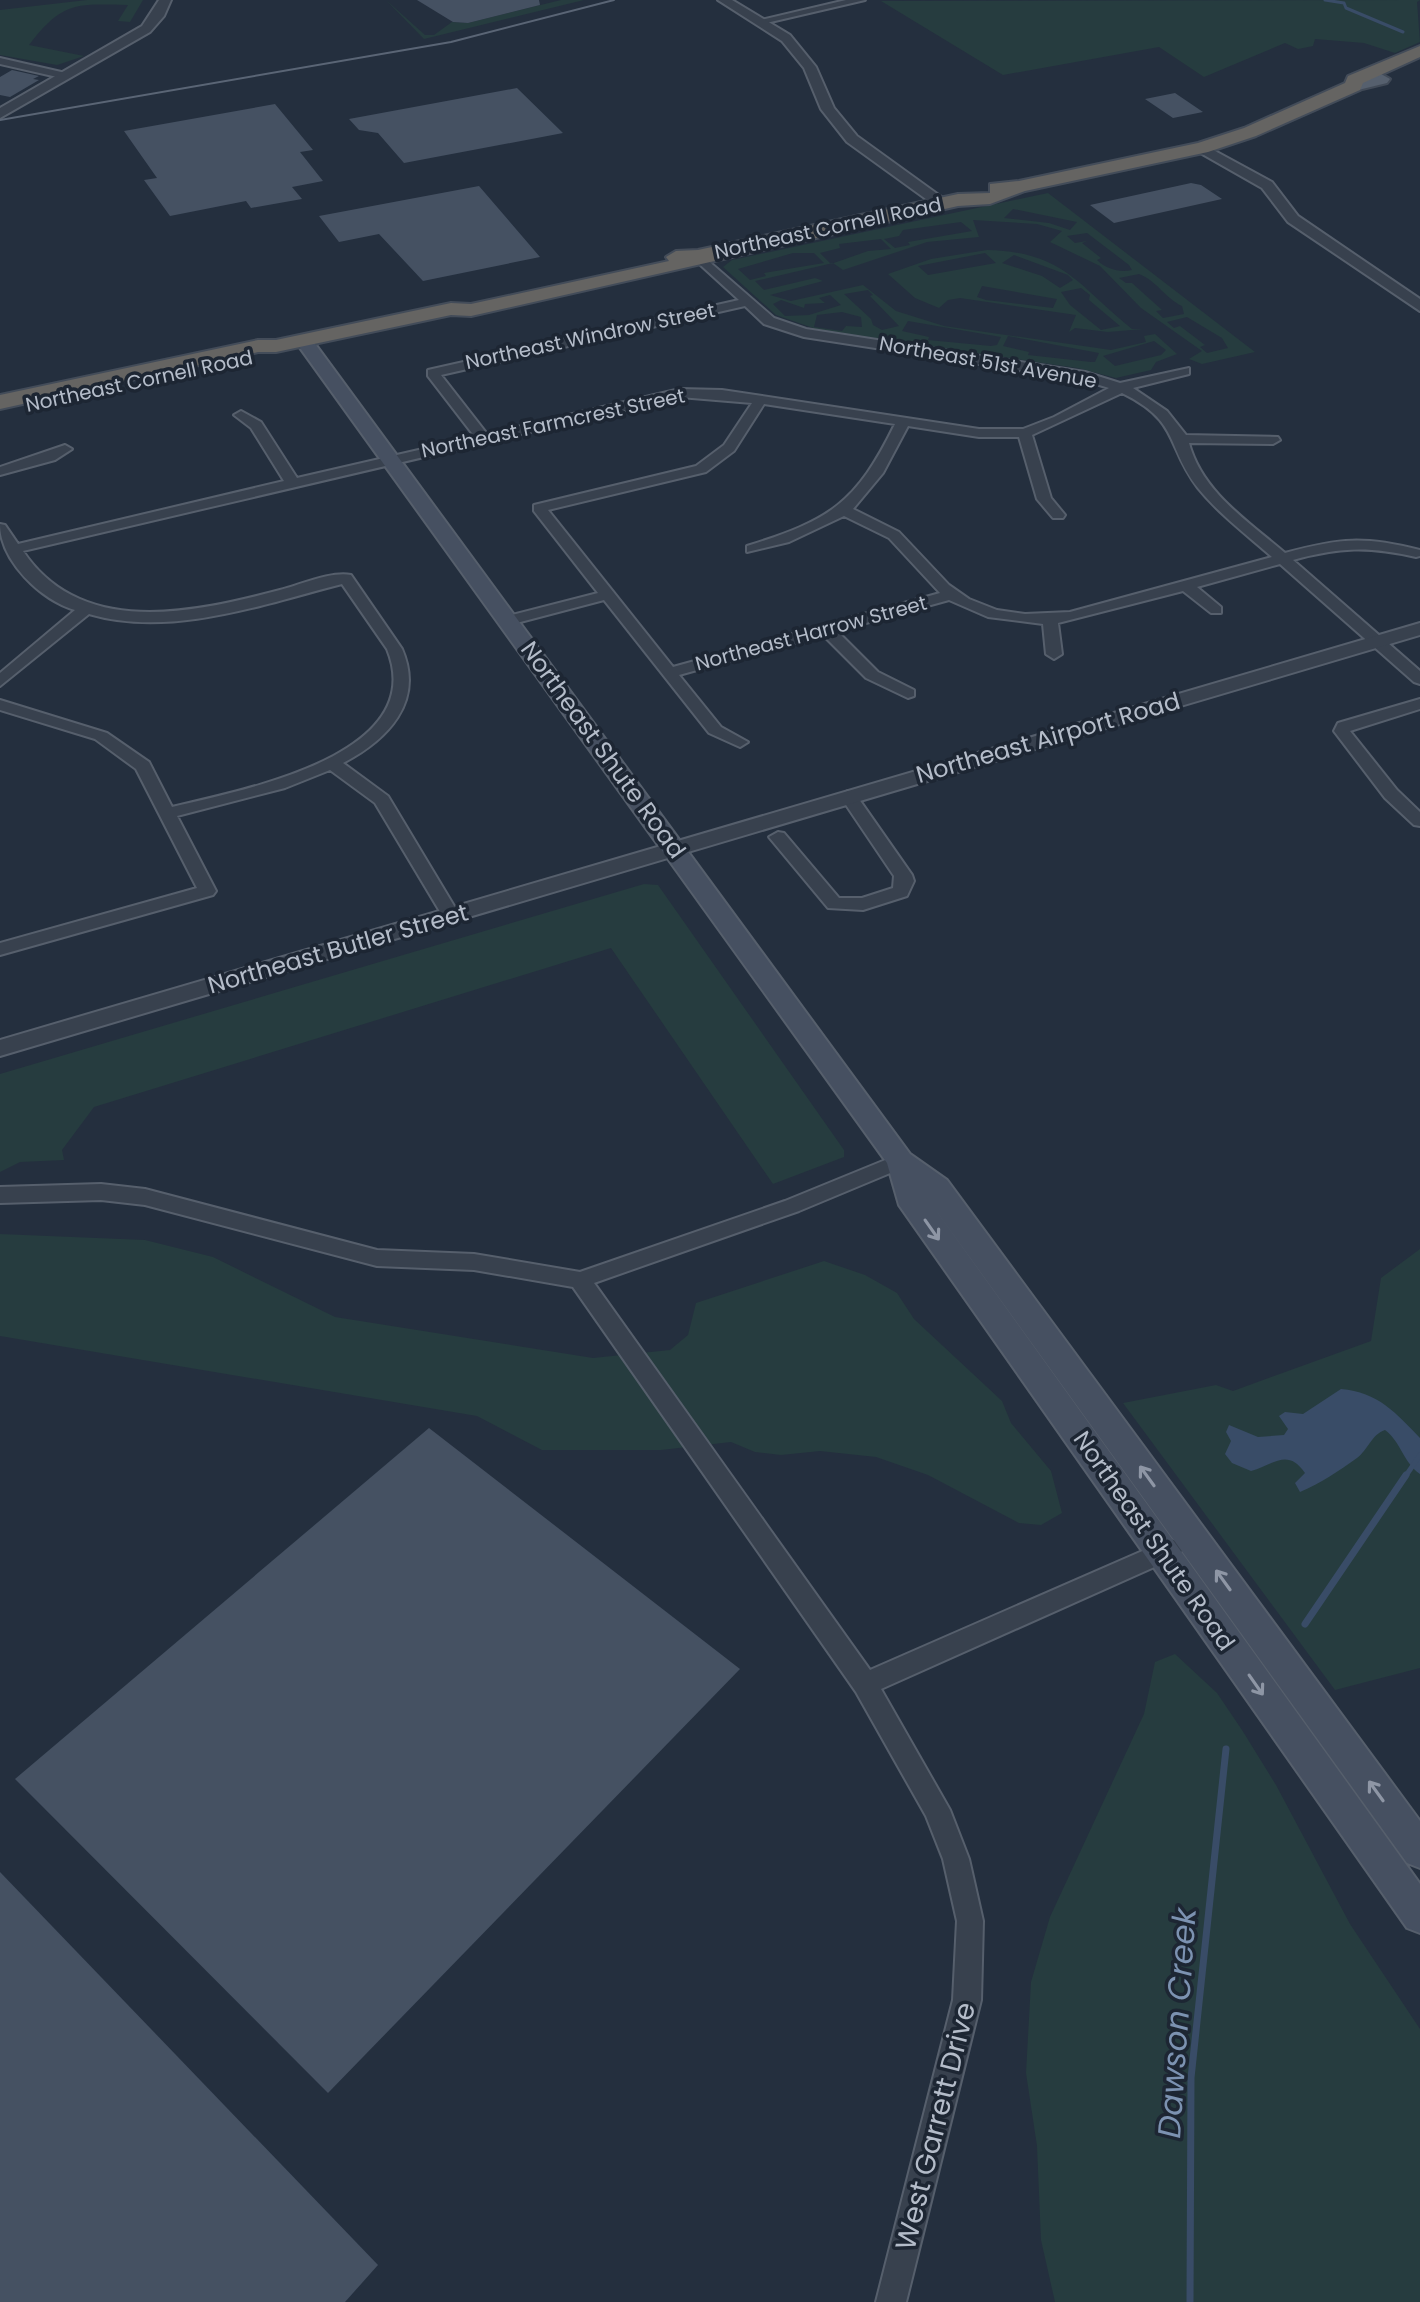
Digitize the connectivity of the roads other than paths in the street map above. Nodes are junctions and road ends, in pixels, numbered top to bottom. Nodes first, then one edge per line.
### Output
1 (165, 0) edge
2 (724, 0) edge
3 (860, 0) edge
4 (762, 21) junction
5 (1420, 51) edge
6 (0, 61) edge
7 (1420, 61) edge
8 (66, 76) junction
9 (1381, 79) joint
10 (1354, 86) junction
11 (0, 114) edge
12 (1202, 148) junction
13 (942, 203) junction
14 (698, 256) junction
15 (747, 302) junction
16 (1420, 306) edge
17 (304, 341) junction
18 (276, 346) junction
19 (1184, 371) dead end
20 (1121, 387) junction
21 (760, 400) junction
22 (0, 402) edge
23 (0, 412) edge
24 (241, 415) dead end
25 (904, 421) junction
26 (1025, 433) junction
27 (482, 437) junction
28 (1181, 439) junction
29 (1273, 440) dead end
30 (65, 449) dead end
31 (390, 458) junction
32 (0, 471) edge
33 (292, 482) junction
34 (845, 511) junction
35 (1058, 515) dead end
36 (0, 528) edge
37 (14, 549) junction
38 (752, 549) dead end
39 (1416, 553) dead end
40 (1282, 559) junction
41 (1187, 586) junction
42 (952, 594) junction
43 (607, 595) junction
44 (87, 608) junction
45 (1216, 610) dead end
46 (509, 620) junction
47 (1050, 620) junction
48 (827, 629) junction
49 (1420, 629) edge
50 (1377, 642) junction
51 (1054, 654) dead end
52 (671, 672) junction
53 (1420, 679) edge
54 (0, 681) edge
55 (908, 693) dead end
56 (1420, 704) edge
57 (0, 705) edge
58 (740, 742) dead end
59 (333, 764) junction
60 (848, 796) junction
61 (169, 813) junction
62 (1420, 821) edge
63 (778, 837) dead end
64 (677, 850) junction
65 (451, 916) junction
66 (0, 949) edge
67 (0, 1048) edge
68 (900, 1161) junction
69 (0, 1195) edge
70 (580, 1280) junction
71 (1177, 1546) junction
72 (865, 1684) junction
73 (1420, 1851) edge
74 (1420, 1915) edge
75 (891, 2302) edge

1 - 8 street
2 - 4 street
3 - 4 street
4 - 13 street
5 - 10 highway, Northeast Cornell Road
6 - 8 street
7 - 9 highway, Northeast Cornell Road
8 - 11 street
9 - 10 main road, Northeast Cornell Road
10 - 12 highway, Northeast Cornell Road
12 - 13 highway, Northeast Cornell Road
12 - 16 street
13 - 14 highway, Northeast Cornell Road
14 - 15 street, Northeast 51st Avenue
14 - 17 highway, Northeast Cornell Road
15 - 20 street, Northeast 51st Avenue
15 - 27 street, Northeast Windrow Street
17 - 18 highway, Northeast Cornell Road
17 - 31 main road, Northeast Shute Road
18 - 22 highway, Northeast Cornell Road
18 - 23 highway, Northeast Cornell Road
19 - 20 street, Northeast Farmcrest Street
20 - 26 street, Northeast Farmcrest Street
20 - 28 street, Northeast 51st Avenue
21 - 25 street, Northeast Farmcrest Street
21 - 27 street, Northeast Farmcrest Street
21 - 43 street
24 - 33 street
25 - 26 street, Northeast Farmcrest Street
25 - 34 street
26 - 35 street
27 - 31 street, Northeast Farmcrest Street
28 - 29 street
28 - 40 street, Northeast 51st Avenue
30 - 32 street
31 - 33 street, Northeast Farmcrest Street
31 - 46 main road, Northeast Shute Road
33 - 37 street, Northeast Farmcrest Street
34 - 38 street
34 - 42 street
36 - 37 street
37 - 44 street
39 - 40 street
40 - 41 street
40 - 50 street, Northeast 51st Avenue
41 - 45 street
41 - 47 street
42 - 47 street
42 - 48 street, Northeast Harrow Street
43 - 46 street
43 - 52 street
44 - 54 street
44 - 59 street
46 - 64 main road, Northeast Shute Road
47 - 51 street
48 - 52 street, Northeast Harrow Street
48 - 55 street
49 - 50 street, Northeast Airport Road
50 - 53 street, Northeast 51st Avenue
50 - 60 street, Northeast Airport Road
52 - 58 street
56 - 62 street
57 - 61 street
59 - 61 street
59 - 65 street
60 - 63 street
60 - 64 street, Northeast Airport Road
61 - 66 street
64 - 65 street, Northeast Butler Street
64 - 68 main road, Northeast Shute Road
65 - 67 street, Northeast Butler Street
68 - 70 street
68 - 71 main road, Northeast Shute Road
69 - 70 street
70 - 72 street, West Garrett Drive
71 - 72 street
73 -> 71 main road, Northeast Shute Road
71 -> 74 main road, Northeast Shute Road
72 - 75 street, West Garrett Drive

